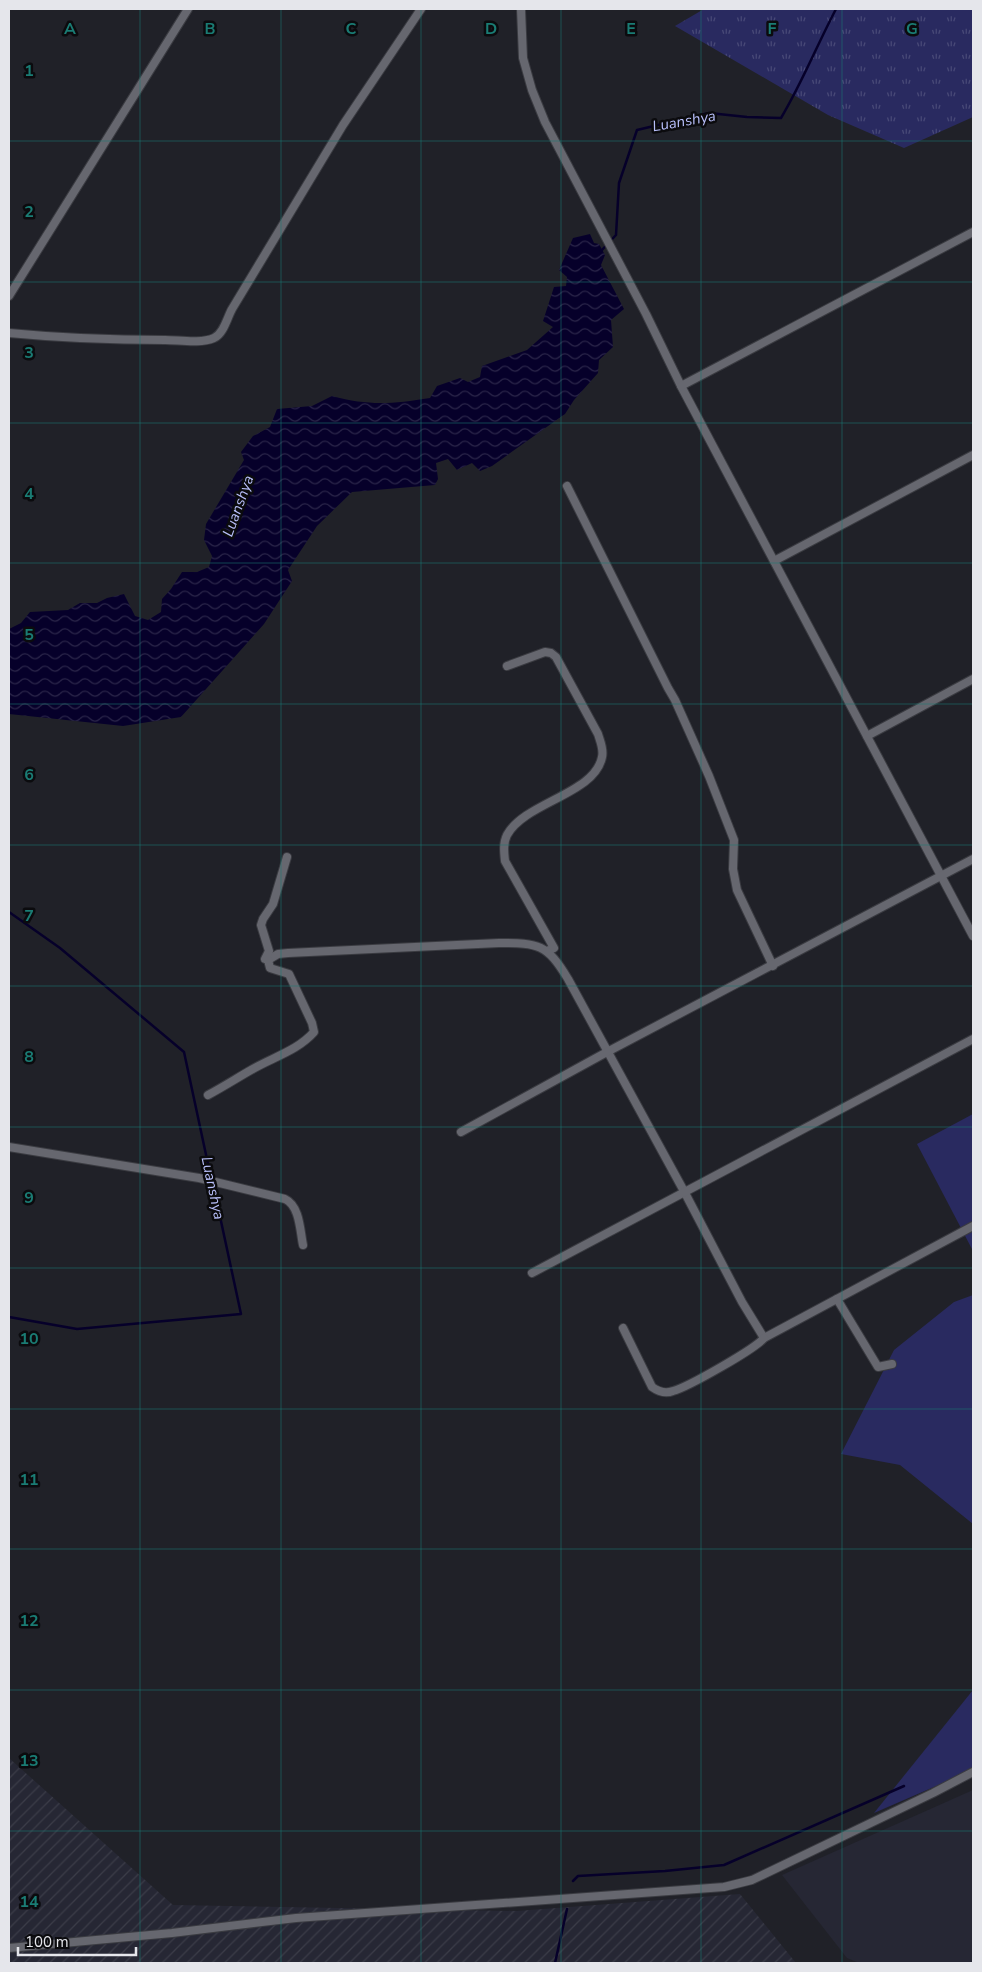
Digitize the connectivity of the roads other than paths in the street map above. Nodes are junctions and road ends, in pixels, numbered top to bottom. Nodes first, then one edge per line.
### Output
1 (188, 9) edge
2 (421, 9) edge
3 (521, 9) edge
4 (973, 232) edge
5 (9, 296) edge
6 (9, 333) edge
7 (681, 386) junction
8 (973, 455) edge
9 (567, 486) dead end
10 (774, 561) junction
11 (507, 666) dead end
12 (973, 679) edge
13 (867, 736) junction
14 (287, 857) dead end
15 (973, 859) edge
16 (942, 875) junction
17 (973, 936) edge
18 (547, 950) junction
19 (268, 960) junction
20 (773, 966) junction
21 (973, 1039) edge
22 (607, 1052) junction
23 (208, 1095) dead end
24 (461, 1132) dead end
25 (9, 1147) edge
26 (685, 1192) junction
27 (973, 1226) edge
28 (303, 1245) dead end
29 (532, 1273) dead end
30 (837, 1299) junction
31 (622, 1328) dead end
32 (764, 1338) junction
33 (892, 1364) dead end
34 (973, 1772) edge
35 (9, 1948) edge

1 - 5 street
2 - 6 street
3 - 7 street
4 - 7 street
7 - 10 street
8 - 10 street
9 - 20 street
10 - 13 street
11 - 18 street
12 - 13 street
13 - 16 street
14 - 19 street
15 - 16 street
16 - 17 street
16 - 20 street
18 - 19 street
18 - 22 street
19 - 23 street
20 - 22 street
21 - 26 street
22 - 24 street
22 - 26 street
25 - 28 street
26 - 29 street
26 - 32 street
27 - 30 street
30 - 32 street
30 - 33 street
31 - 32 street
34 - 35 street

